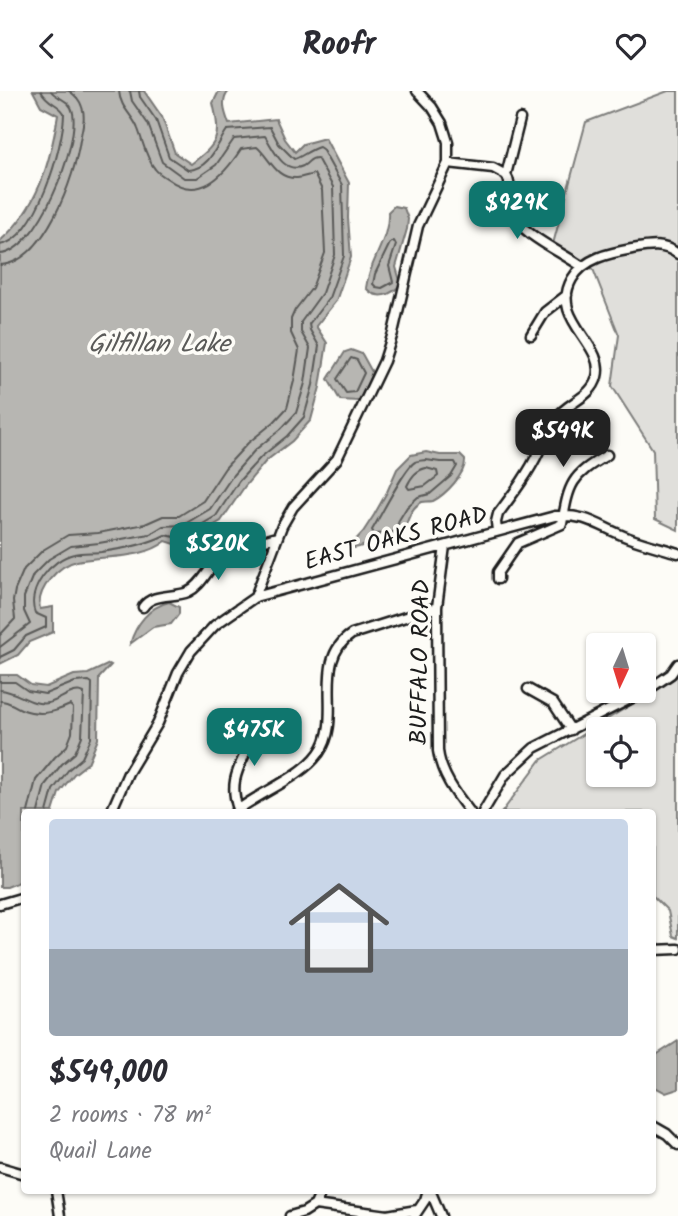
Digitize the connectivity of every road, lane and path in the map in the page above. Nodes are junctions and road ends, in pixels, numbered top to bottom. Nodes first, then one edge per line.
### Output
1 (417, 91) edge
2 (520, 119) dead end
3 (448, 163) junction
4 (506, 175) junction
5 (678, 254) edge
6 (582, 266) junction
7 (567, 295) junction
8 (531, 335) dead end
9 (607, 455) dead end
10 (564, 515) junction
11 (497, 531) junction
12 (277, 537) junction
13 (445, 546) junction
14 (678, 552) edge
15 (498, 579) dead end
16 (255, 597) junction
17 (143, 607) dead end
18 (437, 607) junction
19 (678, 664) edge
20 (528, 688) dead end
21 (254, 730) dead end
22 (571, 730) junction
23 (112, 809) edge
24 (237, 809) edge
25 (240, 809) edge
26 (468, 809) edge
27 (485, 809) edge
28 (21, 898) edge
29 (0, 904) edge
30 (678, 949) edge
31 (656, 950) edge
32 (656, 1128) edge
33 (678, 1145) edge
34 (0, 1167) edge
35 (21, 1173) edge
36 (57, 1194) edge
37 (320, 1194) edge
38 (427, 1194) edge
39 (431, 1194) edge
40 (315, 1205) junction
41 (416, 1213) edge
42 (60, 1216) edge
43 (290, 1216) edge
44 (442, 1216) edge

1 - 3 street
2 - 4 street
3 - 4 street
3 - 12 street
4 - 6 street
5 - 6 street
6 - 7 street
7 - 8 street
7 - 11 street
9 - 10 street
10 - 11 street, EAST OAKS ROAD
10 - 14 street, EAST OAKS ROAD
10 - 15 street
11 - 13 street, EAST OAKS ROAD
12 - 16 street
12 - 17 street
13 - 16 street, EAST OAKS ROAD
13 - 18 street, BUFFALO ROAD
16 - 23 street, EAST OAKS ROAD
18 - 25 street
18 - 26 street, BUFFALO ROAD
19 - 22 street
20 - 22 street
21 - 24 street
22 - 27 street
28 - 29 street
30 - 31 street
32 - 33 street
34 - 35 street
36 - 42 street
37 - 40 street
38 - 41 street
39 - 44 street
40 - 41 street
40 - 43 street

